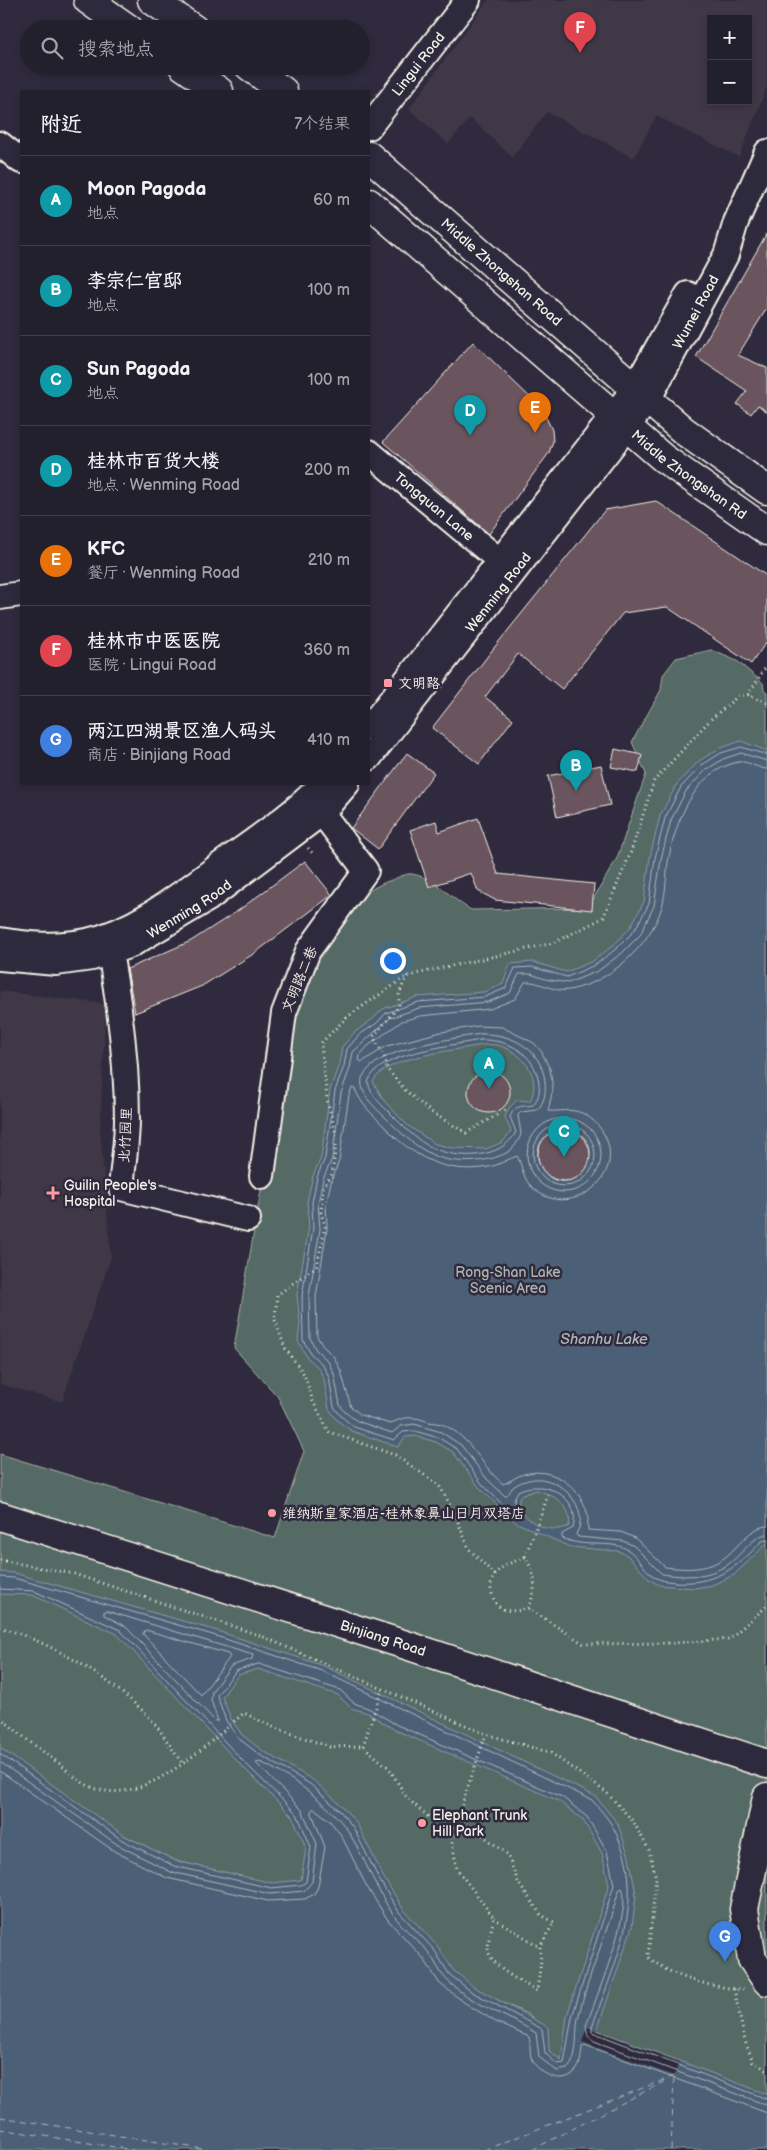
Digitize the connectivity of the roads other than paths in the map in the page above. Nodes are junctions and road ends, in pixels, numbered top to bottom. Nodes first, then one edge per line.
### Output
1 (88, 0) edge
2 (152, 0) edge
3 (468, 0) edge
4 (116, 20) edge
5 (181, 20) edge
6 (196, 75) edge
7 (261, 75) edge
8 (218, 90) edge
9 (282, 90) edge
10 (370, 125) edge
11 (0, 144) edge
12 (767, 152) edge
13 (370, 157) edge
14 (20, 160) edge
15 (370, 204) edge
16 (641, 395) junction
17 (621, 421) junction
18 (370, 453) edge
19 (767, 490) edge
20 (767, 531) edge
21 (500, 561) junction
22 (20, 594) edge
23 (0, 597) edge
24 (370, 727) edge
25 (370, 757) edge
26 (344, 785) edge
27 (314, 794) edge
28 (0, 940) edge
29 (110, 952) junction
30 (0, 958) edge
31 (262, 1176) dead end
32 (248, 1219) dead end
33 (0, 1516) edge
34 (767, 1764) edge
35 (767, 1797) edge
36 (759, 1986) edge

1 - 4 main road
2 - 5 main road
3 - 10 street, Lingui Road
6 - 8 main road
7 - 9 main road
11 - 14 street
12 - 16 street, Wumei Road
13 - 16 main road, Middle Zhongshan Road
15 - 17 main road
16 - 17 street, Wumei Road
16 - 19 main road
17 - 20 main road, Middle Zhongshan Rd
17 - 21 street, Wenming Road
17 - 25 street, Wenming Road
18 - 21 street, Tongquan Lane
21 - 24 street, Wenming Road
22 - 23 street
26 - 27 street, Wenming Road
27 - 28 street, Wenming Road
27 - 29 street, Wenming Road
27 - 31 street, 文明路二巷
29 - 30 street, Wenming Road
29 - 32 street, 北竹园里
33 - 34 main road, Binjiang Road
35 - 36 main road

